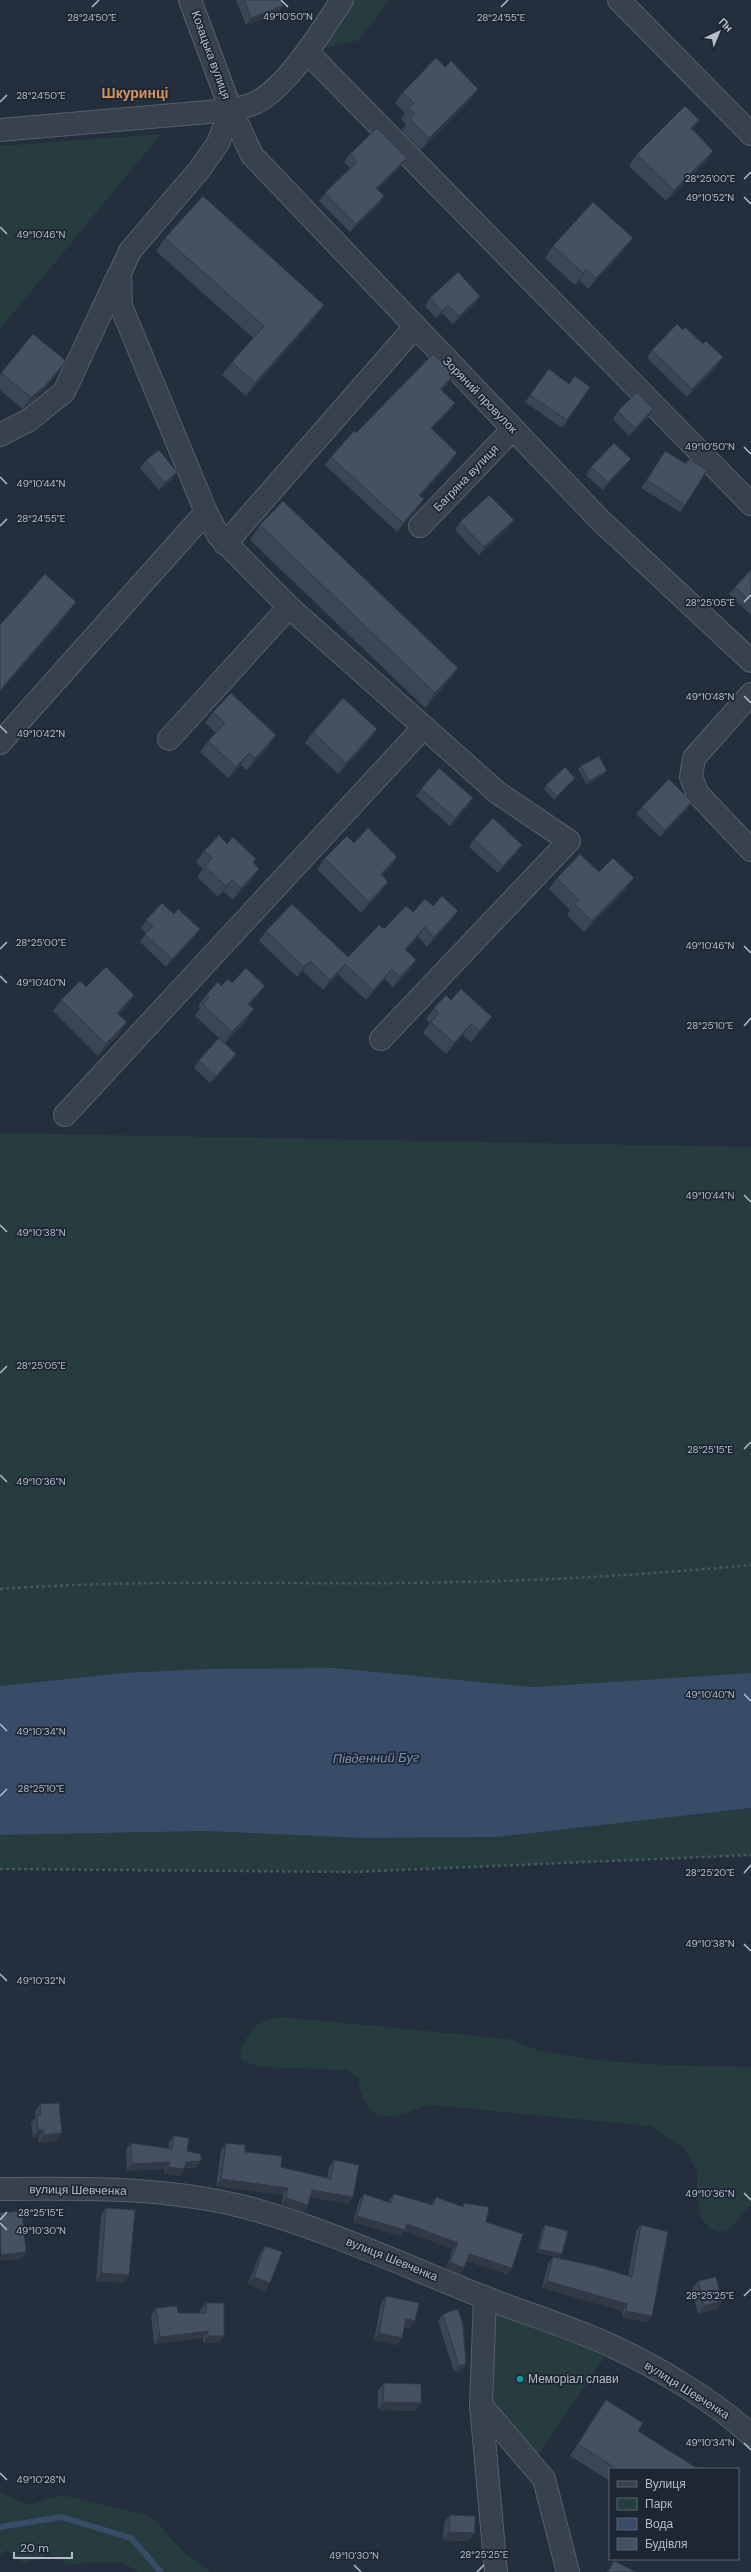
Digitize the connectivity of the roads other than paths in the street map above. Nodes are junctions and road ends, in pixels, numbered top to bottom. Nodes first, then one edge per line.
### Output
1 (190, 0) edge
2 (342, 0) edge
3 (620, 0) edge
4 (307, 52) junction
5 (231, 110) junction
6 (0, 130) edge
7 (751, 134) edge
8 (120, 273) junction
9 (414, 328) junction
10 (512, 429) junction
11 (0, 435) edge
12 (751, 504) edge
13 (206, 512) junction
14 (420, 526) dead end
15 (225, 544) junction
16 (289, 606) junction
17 (751, 661) edge
18 (751, 694) edge
19 (424, 727) junction
20 (169, 739) dead end
21 (0, 743) edge
22 (751, 850) edge
23 (381, 1039) dead end
24 (65, 1115) dead end
25 (0, 2189) edge
26 (485, 2297) junction
27 (481, 2405) junction
28 (751, 2435) edge
29 (496, 2572) edge
30 (568, 2572) edge

1 - 5 street, Козацька вулиця
2 - 4 street
3 - 7 street
4 - 5 street
4 - 12 street
5 - 6 street
5 - 8 street
5 - 9 street, Зоряний провулок
8 - 11 street
8 - 13 street
9 - 10 street, Зоряний провулок
9 - 15 street
10 - 14 street, Багряна вулиця
10 - 17 street, Зоряний провулок
13 - 15 street
13 - 21 street
15 - 16 street
16 - 19 street
16 - 20 street
18 - 22 street
19 - 23 street
19 - 24 street
25 - 26 street, вулиця Шевченка
26 - 27 street
26 - 28 street, вулиця Шевченка
27 - 29 street
27 - 30 street

